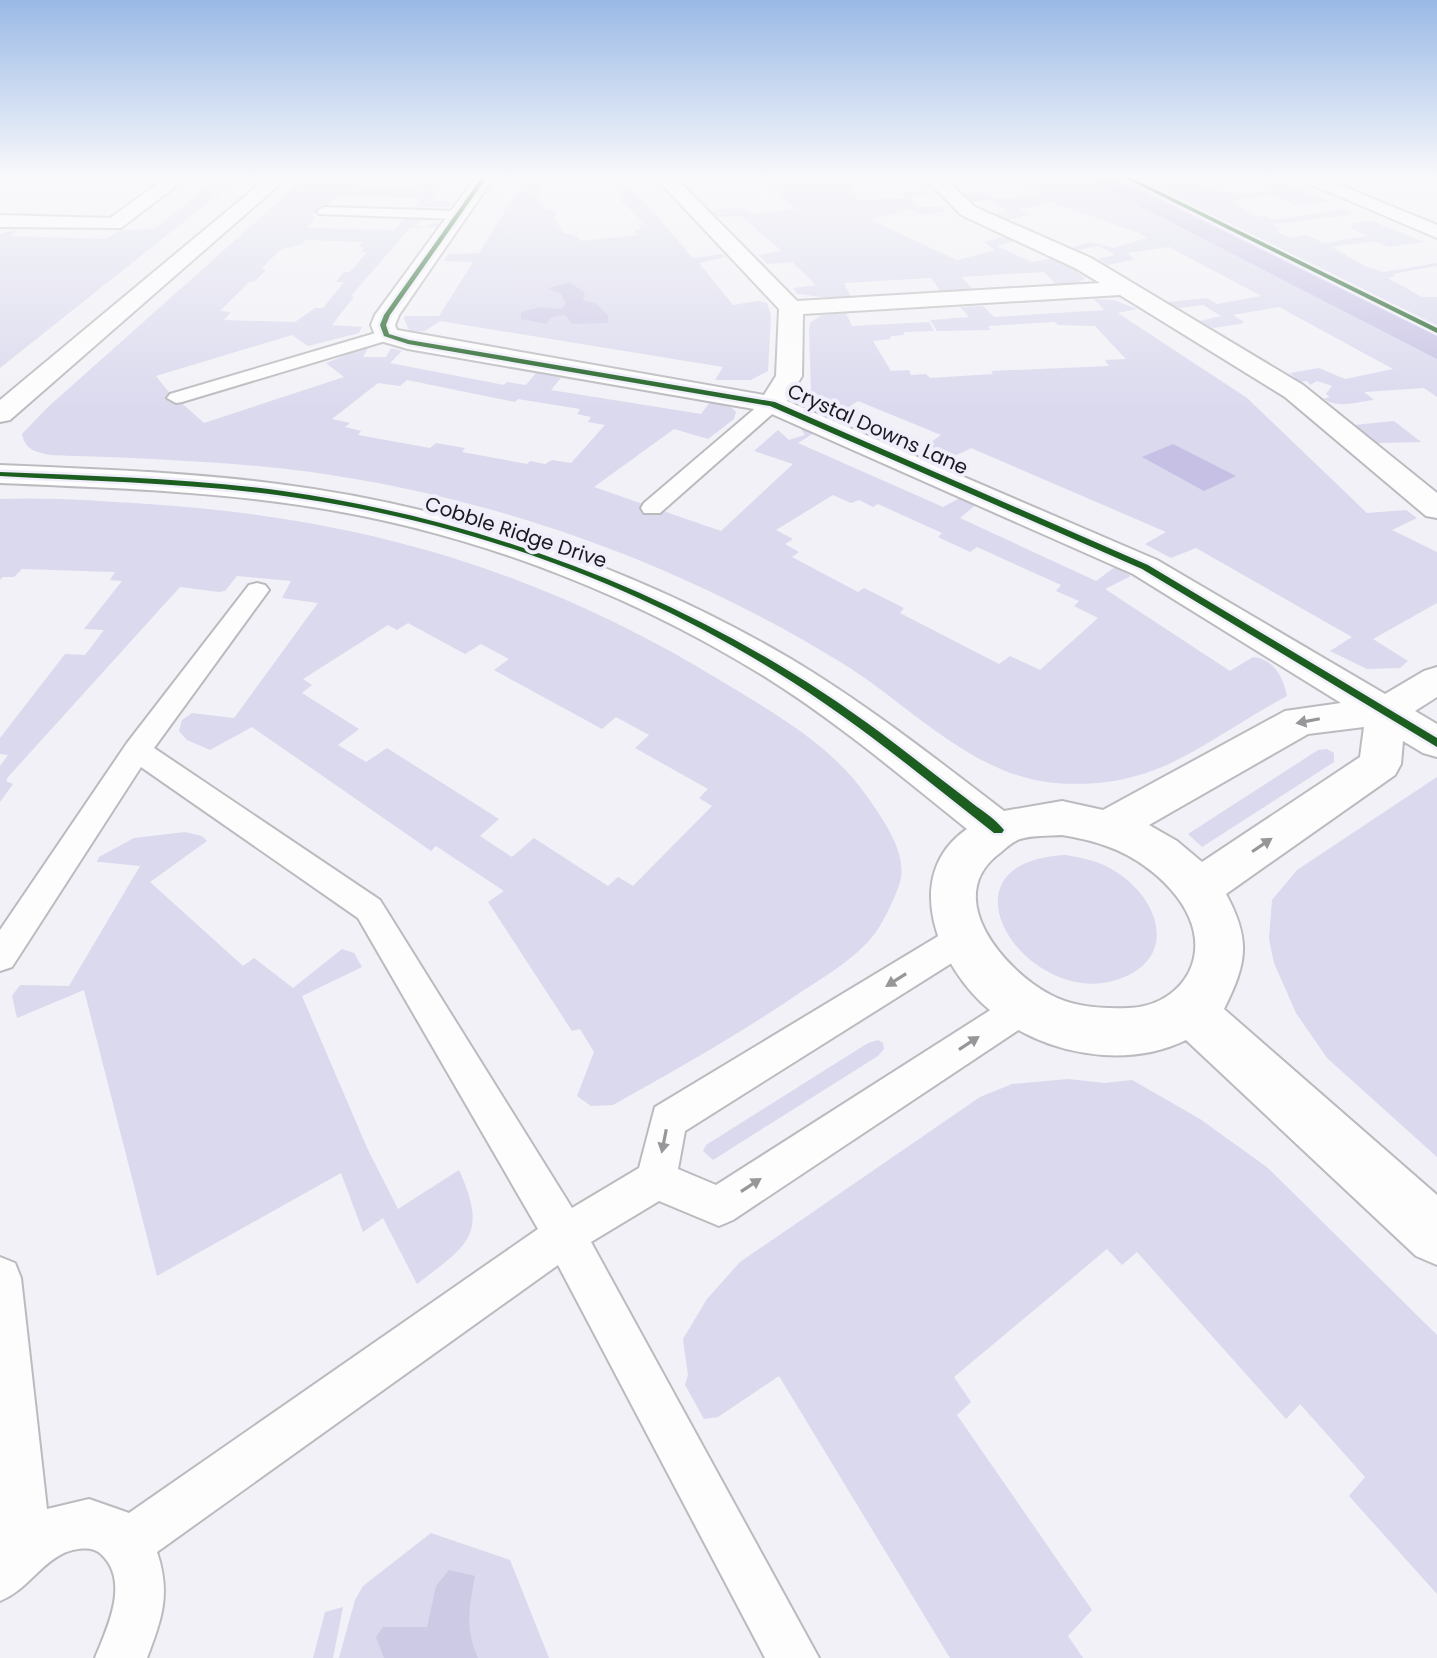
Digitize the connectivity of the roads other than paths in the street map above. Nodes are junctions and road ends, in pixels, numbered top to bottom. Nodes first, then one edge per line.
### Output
1 (188, 254) edge
2 (429, 254) edge
3 (739, 254) edge
4 (1065, 254) edge
5 (1123, 288) junction
6 (791, 308) junction
7 (386, 335) junction
8 (176, 398) dead end
9 (772, 404) junction
10 (0, 414) edge
11 (0, 474) edge
12 (652, 508) dead end
13 (1437, 509) edge
14 (257, 590) dead end
15 (1437, 680) edge
16 (1386, 711) junction
17 (1437, 743) edge
18 (137, 750) junction
19 (1108, 828) junction
20 (998, 830) junction
21 (1198, 889) junction
22 (962, 939) junction
23 (0, 957) edge
24 (1026, 1006) junction
25 (1191, 1012) junction
26 (656, 1180) junction
27 (565, 1235) junction
28 (1437, 1235) edge
29 (0, 1278) edge
30 (130, 1542) junction
31 (13, 1563) edge
32 (121, 1658) edge
33 (793, 1658) edge

1 - 10 street
2 - 7 street
3 - 6 street
4 - 5 street
5 - 6 street
5 - 13 street
6 - 9 street
7 - 8 lane
7 - 9 street, Crystal Downs Lane
9 - 12 lane
9 - 16 street, Crystal Downs Lane
11 - 20 street, Cobble Ridge Drive
14 - 18 lane
15 - 16 street
16 - 17 street, Crystal Downs Lane
16 -> 19 street
21 -> 16 street
18 - 23 lane
18 - 27 lane
19 - 20 street
19 - 21 street
20 - 22 street
21 - 25 street
22 - 24 street
22 -> 26 lane
24 - 25 street
26 -> 24 lane
25 - 28 street
26 - 27 lane
27 - 30 lane
27 - 33 lane
29 - 31 lane
30 - 31 lane
30 - 32 lane

